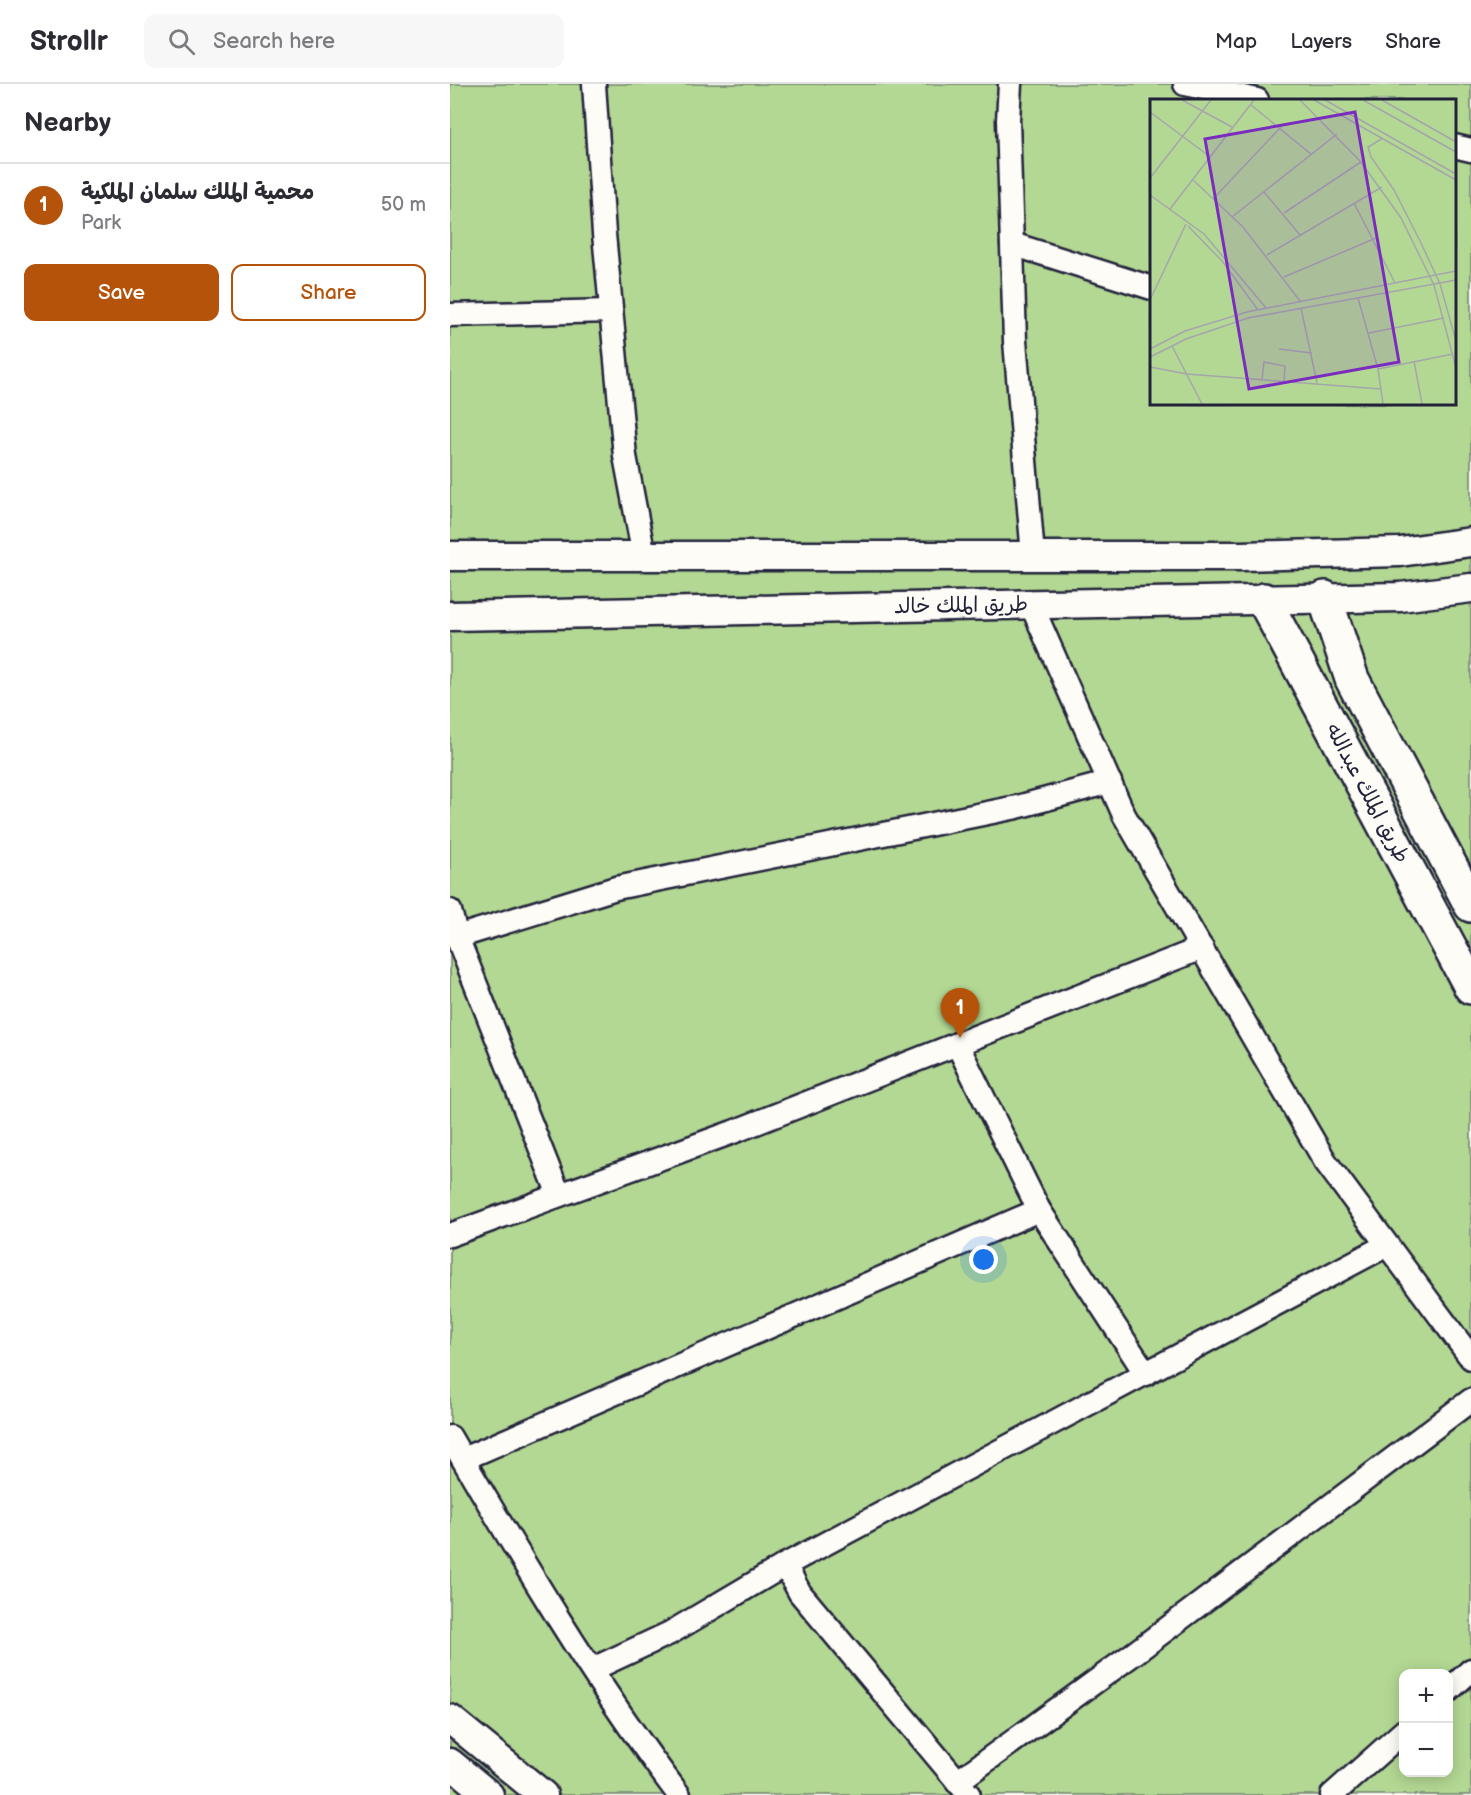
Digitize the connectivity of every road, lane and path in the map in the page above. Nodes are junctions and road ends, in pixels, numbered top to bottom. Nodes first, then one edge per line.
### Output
1 (594, 84) edge
2 (1010, 84) edge
3 (1185, 84) edge
4 (1230, 98) edge
5 (1456, 146) edge
6 (1471, 150) edge
7 (1012, 244) junction
8 (1150, 287) edge
9 (611, 311) junction
10 (450, 315) edge
11 (1471, 542) edge
12 (450, 556) edge
13 (644, 556) junction
14 (1033, 556) junction
15 (1471, 588) edge
16 (1325, 598) junction
17 (1264, 600) junction
18 (1031, 604) junction
19 (450, 616) edge
20 (1110, 782) junction
21 (1471, 904) edge
22 (450, 911) edge
23 (457, 937) junction
24 (1202, 948) junction
25 (1471, 987) edge
26 (957, 1044) junction
27 (559, 1195) junction
28 (1039, 1210) junction
29 (450, 1235) edge
30 (1387, 1245) junction
31 (1471, 1358) edge
32 (1146, 1374) junction
33 (1471, 1400) edge
34 (450, 1437) edge
35 (463, 1459) junction
36 (785, 1565) junction
37 (593, 1669) junction
38 (1470, 1673) edge
39 (1453, 1687) edge
40 (450, 1719) edge
41 (1399, 1735) edge
42 (450, 1763) edge
43 (963, 1788) edge
44 (489, 1795) edge
45 (543, 1795) edge
46 (679, 1795) edge
47 (1332, 1795) edge

1 - 9 street
2 - 7 street
3 - 4 street
5 - 6 street
7 - 8 street
7 - 14 street
9 - 10 street
9 - 13 street
11 - 14 street
12 - 13 street
13 - 14 street
15 - 16 street, طريق الملك خالد
16 - 17 street, طريق الملك خالد
16 - 21 main road, طريق الملك عبدالله
17 - 18 street, طريق الملك خالد
17 - 25 main road, طريق الملك عبدالله
18 - 19 street, طريق الملك خالد
18 - 20 street
20 - 23 street
20 - 24 street
22 - 23 street
23 - 27 street
24 - 26 street
24 - 30 street
26 - 27 street
26 - 28 street
27 - 29 street
28 - 32 street
28 - 35 street
30 - 31 street
30 - 32 street
32 - 36 street
33 - 43 street
34 - 35 street
35 - 37 street
36 - 37 street
36 - 43 street
37 - 46 street
38 - 39 street
40 - 45 street
41 - 47 street
42 - 44 street

